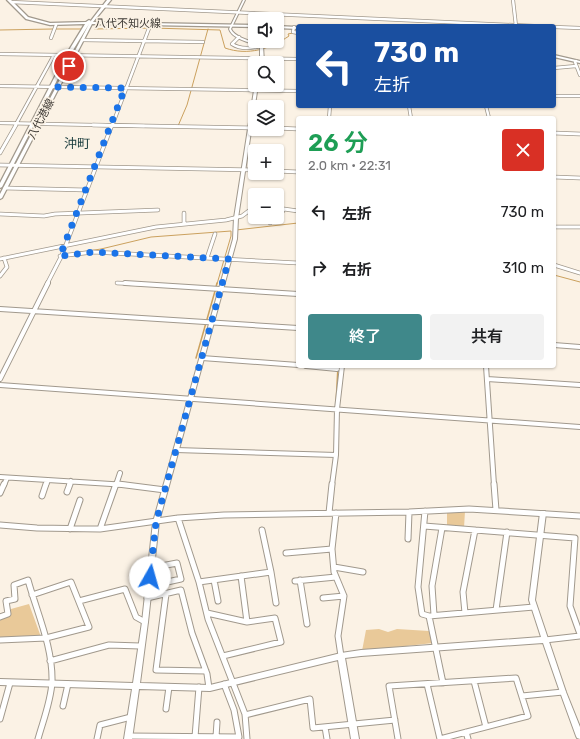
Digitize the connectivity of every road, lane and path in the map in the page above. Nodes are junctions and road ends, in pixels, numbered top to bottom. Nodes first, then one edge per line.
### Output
1 (104, 0) edge
2 (109, 0) edge
3 (244, 0) edge
4 (513, 0) edge
5 (10, 1) edge
6 (102, 6) junction
7 (239, 12) junction
8 (89, 23) junction
9 (151, 23) junction
10 (233, 24) junction
11 (476, 24) edge
12 (516, 24) edge
13 (56, 25) junction
14 (248, 25) edge
15 (284, 27) edge
16 (556, 27) edge
17 (296, 28) edge
18 (580, 28) edge
19 (239, 37) junction
20 (52, 38) dead end
21 (82, 40) junction
22 (144, 41) junction
23 (248, 41) edge
24 (203, 42) dead end
25 (248, 48) edge
26 (0, 54) edge
27 (54, 55) junction
28 (68, 55) junction
29 (75, 55) junction
30 (138, 56) junction
31 (556, 56) edge
32 (296, 59) edge
33 (248, 60) edge
34 (284, 60) edge
35 (578, 62) edge
36 (576, 66) junction
37 (556, 68) edge
38 (580, 75) edge
39 (0, 86) edge
40 (36, 87) junction
41 (52, 87) junction
42 (57, 87) junction
43 (125, 88) junction
44 (248, 88) edge
45 (284, 90) edge
46 (296, 91) edge
47 (556, 96) edge
48 (580, 96) edge
49 (0, 123) edge
50 (17, 123) junction
51 (33, 124) junction
52 (38, 124) junction
53 (112, 125) junction
54 (248, 128) edge
55 (284, 128) edge
56 (296, 129) edge
57 (556, 133) edge
58 (580, 134) edge
59 (251, 136) edge
60 (0, 153) edge
61 (0, 165) edge
62 (11, 165) junction
63 (16, 165) junction
64 (95, 167) junction
65 (243, 170) junction
66 (248, 170) edge
67 (284, 171) edge
68 (296, 172) edge
69 (556, 177) edge
70 (580, 178) edge
71 (0, 187) edge
72 (5, 188) junction
73 (86, 190) junction
74 (0, 198) edge
75 (284, 209) edge
76 (158, 210) dead end
77 (296, 211) edge
78 (248, 212) edge
79 (0, 214) edge
80 (76, 214) junction
81 (183, 214) dead end
82 (237, 218) junction
83 (184, 224) junction
84 (556, 226) edge
85 (580, 227) edge
86 (215, 234) dead end
87 (64, 246) junction
88 (60, 256) junction
89 (2, 258) edge
90 (207, 258) junction
91 (226, 259) junction
92 (296, 263) edge
93 (556, 266) edge
94 (580, 273) edge
95 (0, 276) edge
96 (117, 283) dead end
97 (217, 289) junction
98 (296, 294) edge
99 (0, 309) edge
100 (34, 311) junction
101 (210, 322) junction
102 (296, 328) edge
103 (556, 345) edge
104 (580, 347) edge
105 (202, 358) junction
106 (296, 365) edge
107 (327, 368) edge
108 (342, 368) edge
109 (486, 368) edge
110 (337, 369) dead end
111 (487, 379) junction
112 (0, 380) edge
113 (0, 385) edge
114 (580, 385) edge
115 (192, 398) junction
116 (337, 409) junction
117 (490, 420) junction
118 (580, 427) edge
119 (176, 450) junction
120 (336, 455) junction
121 (120, 473) dead end
122 (0, 477) edge
123 (7, 478) junction
124 (48, 480) junction
125 (71, 481) junction
126 (116, 484) junction
127 (165, 490) junction
128 (67, 492) dead end
129 (0, 493) edge
130 (42, 496) dead end
131 (80, 500) dead end
132 (496, 510) junction
133 (425, 511) junction
134 (409, 512) junction
135 (329, 513) junction
136 (336, 513) junction
137 (543, 513) junction
138 (580, 516) edge
139 (178, 518) junction
140 (156, 522) junction
141 (0, 525) edge
142 (424, 526) junction
143 (442, 528) junction
144 (70, 529) junction
145 (100, 529) junction
146 (262, 530) dead end
147 (475, 530) junction
148 (507, 532) junction
149 (540, 535) junction
150 (408, 539) dead end
151 (332, 549) junction
152 (286, 553) dead end
153 (334, 567) junction
154 (152, 568) junction
155 (271, 572) junction
156 (363, 572) dead end
157 (241, 576) junction
158 (336, 577) junction
159 (214, 580) junction
160 (199, 582) junction
161 (149, 586) junction
162 (166, 594) junction
163 (32, 595) junction
164 (344, 596) junction
165 (147, 598) junction
166 (323, 598) dead end
167 (79, 601) junction
168 (218, 601) dead end
169 (276, 603) dead end
170 (534, 607) junction
171 (496, 610) junction
172 (465, 613) junction
173 (207, 614) junction
174 (432, 616) junction
175 (0, 617) edge
176 (145, 622) junction
177 (248, 622) junction
178 (307, 624) dead end
179 (580, 635) edge
180 (46, 638) junction
181 (0, 640) edge
182 (545, 640) junction
183 (140, 646) junction
184 (436, 648) junction
185 (223, 656) junction
186 (341, 656) junction
187 (50, 661) junction
188 (206, 671) junction
189 (474, 681) junction
190 (0, 682) edge
191 (233, 682) junction
192 (10, 683) junction
193 (52, 683) junction
194 (443, 683) junction
195 (68, 684) junction
196 (224, 684) junction
197 (427, 684) junction
198 (136, 686) junction
199 (169, 687) junction
200 (199, 688) junction
201 (209, 688) junction
202 (563, 692) junction
203 (522, 696) junction
204 (63, 706) dead end
205 (166, 709) dead end
206 (245, 715) junction
207 (131, 717) junction
208 (0, 719) edge
209 (395, 720) junction
210 (217, 722) dead end
211 (352, 724) junction
212 (325, 727) junction
213 (486, 727) junction
214 (466, 732) junction
215 (580, 736) edge
216 (216, 737) junction
217 (129, 738) edge
218 (178, 738) edge
219 (195, 738) junction
220 (38, 739) edge
221 (97, 739) edge
222 (247, 739) edge
223 (327, 739) edge
224 (355, 739) edge
225 (398, 739) edge
226 (440, 739) edge
227 (468, 739) edge

1 - 6 main road, 八代港線
2 - 6 main road, 八代港線
3 - 7 street
4 - 12 street
5 - 6 street
5 - 13 main road, 八代不知火線
6 - 7 street
6 - 8 main road, 八代港線
7 - 10 street
7 - 11 street
8 - 9 main road, 八代不知火線
8 - 13 main road, 八代不知火線
8 - 21 main road, 八代港線
8 - 28 main road, 八代港線
9 - 10 main road, 八代不知火線
9 - 22 street
10 - 14 main road, 八代不知火線
10 - 19 street
13 - 20 street
15 - 17 main road
16 - 18 street
19 - 23 street
19 - 25 street
21 - 22 street
21 - 29 main road, 八代港線
22 - 24 street
22 - 30 street
26 - 27 street
27 - 28 street
27 - 40 street
28 - 29 street
28 - 41 main road, 八代港線
29 - 30 street
29 - 42 main road, 八代港線
30 - 33 street
30 - 43 street
31 - 35 main road
32 - 34 street
35 - 36 street
36 - 37 street
36 - 38 street
39 - 40 street
40 - 41 street
40 - 50 street
41 - 42 street
41 - 51 main road, 八代港線
42 - 43 street
42 - 52 main road, 八代港線
43 - 44 street
43 - 53 street
45 - 46 street
47 - 48 street
49 - 50 street
50 - 51 street
50 - 60 street
51 - 52 street
51 - 62 main road, 八代港線
52 - 53 street
52 - 63 main road, 八代港線
53 - 54 street
53 - 64 street
55 - 56 street
57 - 58 street
59 - 65 street
61 - 62 street
62 - 63 street
62 - 71 main road, 八代港線
63 - 64 street
63 - 72 main road, 八代港線
64 - 65 street
64 - 73 street
65 - 66 street
65 - 82 street
67 - 68 street
69 - 70 street
72 - 73 street
72 - 74 main road, 八代港線
73 - 80 street
75 - 77 street
76 - 80 street
78 - 82 street
79 - 80 street
80 - 87 street
81 - 83 street
82 - 83 street
82 - 91 street
83 - 87 street
84 - 85 street
86 - 90 street
87 - 88 street
87 - 89 street
88 - 90 street
88 - 100 street
89 - 95 street
90 - 91 street
91 - 92 street
91 - 97 street
93 - 94 street
96 - 97 street
97 - 98 street
97 - 101 street
99 - 100 street
100 - 101 street
100 - 112 street
101 - 102 street
101 - 105 street
103 - 104 street
105 - 106 street
105 - 115 street
107 - 110 street
108 - 116 street
109 - 111 street
111 - 114 street
111 - 117 street
113 - 115 street
115 - 116 street
115 - 119 street
116 - 117 street
116 - 120 street
117 - 118 street
117 - 132 street
119 - 120 street
119 - 127 street
120 - 135 street
121 - 126 street
122 - 123 street
123 - 124 street
123 - 129 street
124 - 125 street
124 - 130 street
125 - 126 street
125 - 128 street
126 - 127 street
126 - 145 street
127 - 140 street
131 - 144 street
132 - 133 street
132 - 137 street
133 - 134 street
133 - 142 street
134 - 136 street
134 - 150 street
135 - 136 street
135 - 139 street
136 - 151 street
137 - 138 street
137 - 149 street
139 - 140 street
139 - 160 street
140 - 145 street
140 - 154 street
141 - 144 street
142 - 143 street
142 - 174 street
143 - 147 street
143 - 174 street
144 - 145 street
146 - 155 street
147 - 148 street
147 - 172 street
148 - 149 street
148 - 171 street
149 - 170 street
149 - 179 street
151 - 152 street
151 - 153 street
153 - 156 street
153 - 158 street
154 - 161 street
154 - 161 street
155 - 157 street
155 - 169 street
157 - 159 street
157 - 177 street
158 - 164 street
158 - 178 street
159 - 160 street
159 - 168 street
160 - 173 street
161 - 165 street
162 - 165 street
162 - 188 street
162 - 188 street
163 - 167 street
163 - 175 street
163 - 180 street
164 - 166 street
164 - 186 street
165 - 176 street
167 - 176 street
167 - 180 street
170 - 171 street
170 - 182 street
171 - 172 street
172 - 174 street
173 - 177 street
173 - 185 street
174 - 184 street
176 - 183 street
177 - 185 street
179 - 182 street
180 - 181 street
180 - 187 street
182 - 184 street
182 - 202 street
183 - 187 street
183 - 198 street
184 - 186 street
184 - 194 street
185 - 191 street
186 - 191 street
186 - 211 street
187 - 193 street
188 - 201 street
189 - 194 street
189 - 203 street
189 - 213 street
190 - 192 street
191 - 196 street
191 - 206 street
192 - 193 street
192 - 208 street
193 - 195 street
193 - 220 street
194 - 197 street
195 - 198 street
195 - 204 street
196 - 201 street
196 - 216 street
197 - 209 street
197 - 226 street
198 - 199 street
198 - 207 street
199 - 200 street
199 - 205 street
200 - 201 street
200 - 219 street
202 - 203 street
202 - 215 street
203 - 213 street
206 - 212 street
206 - 222 street
207 - 217 street
207 - 221 street
209 - 211 street
209 - 225 street
210 - 216 street
211 - 212 street
211 - 224 street
212 - 223 street
213 - 214 street
214 - 226 street
214 - 227 street
216 - 219 street
217 - 218 street
218 - 219 street

